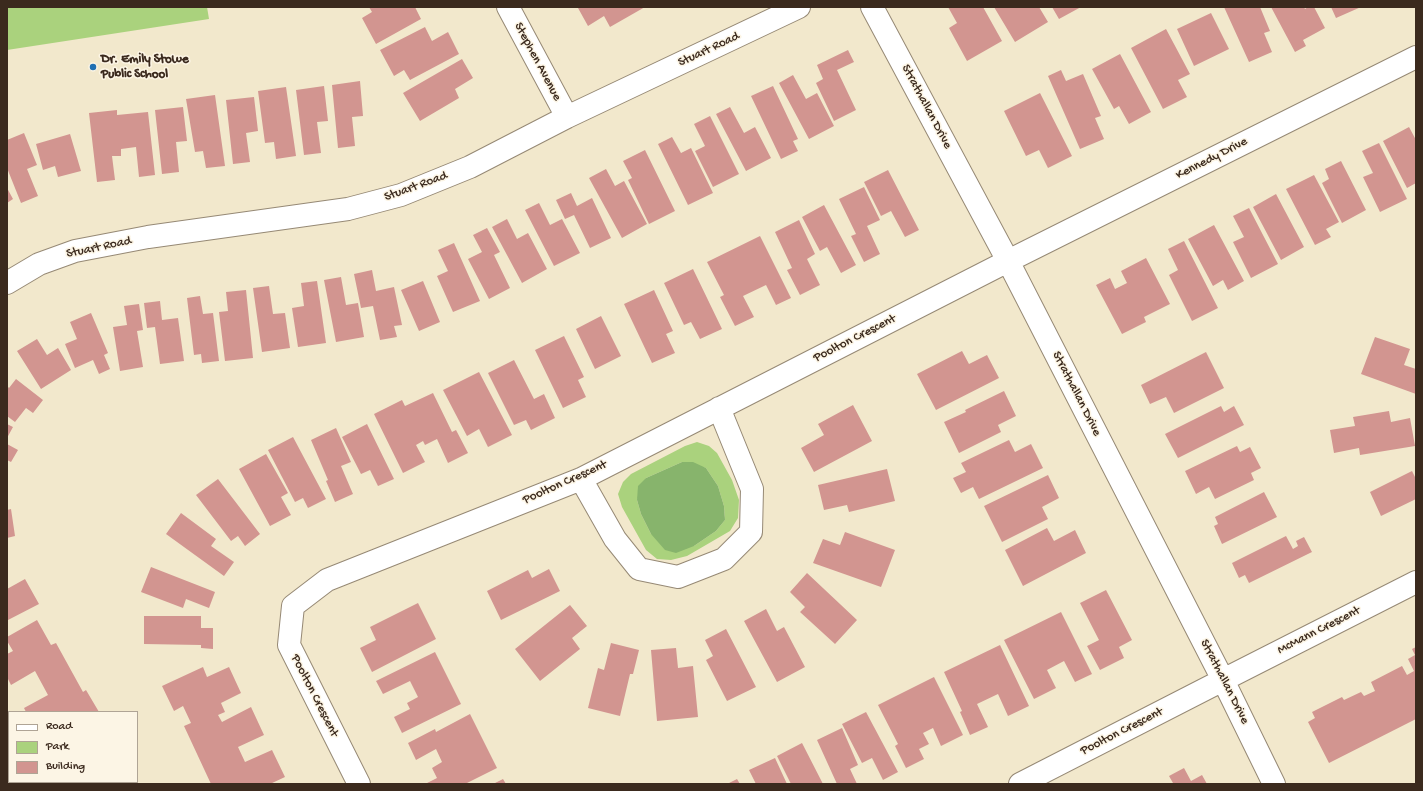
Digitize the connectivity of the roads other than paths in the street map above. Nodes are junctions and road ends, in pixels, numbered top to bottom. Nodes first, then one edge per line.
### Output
1 (508, 7) edge
2 (799, 7) edge
3 (872, 7) edge
4 (1416, 57) edge
5 (567, 117) junction
6 (1008, 261) junction
7 (7, 283) edge
8 (720, 408) junction
9 (581, 479) junction
10 (1416, 582) edge
11 (1223, 680) junction
12 (359, 784) edge
13 (1020, 784) edge
14 (1274, 784) edge

1 - 5 street, Stephen Avenue
2 - 5 street, Stuart Road
3 - 6 street, Strathallan Drive
4 - 6 street, Kennedy Drive
5 - 7 street, Stuart Road
6 - 8 street, Poolton Crescent
6 - 11 street, Strathallan Drive
8 - 9 street, Poolton Crescent
8 - 9 street
9 - 12 street, Poolton Crescent
10 - 11 street, McMann Crescent
11 - 13 street, Poolton Crescent
11 - 14 street, Strathallan Drive

